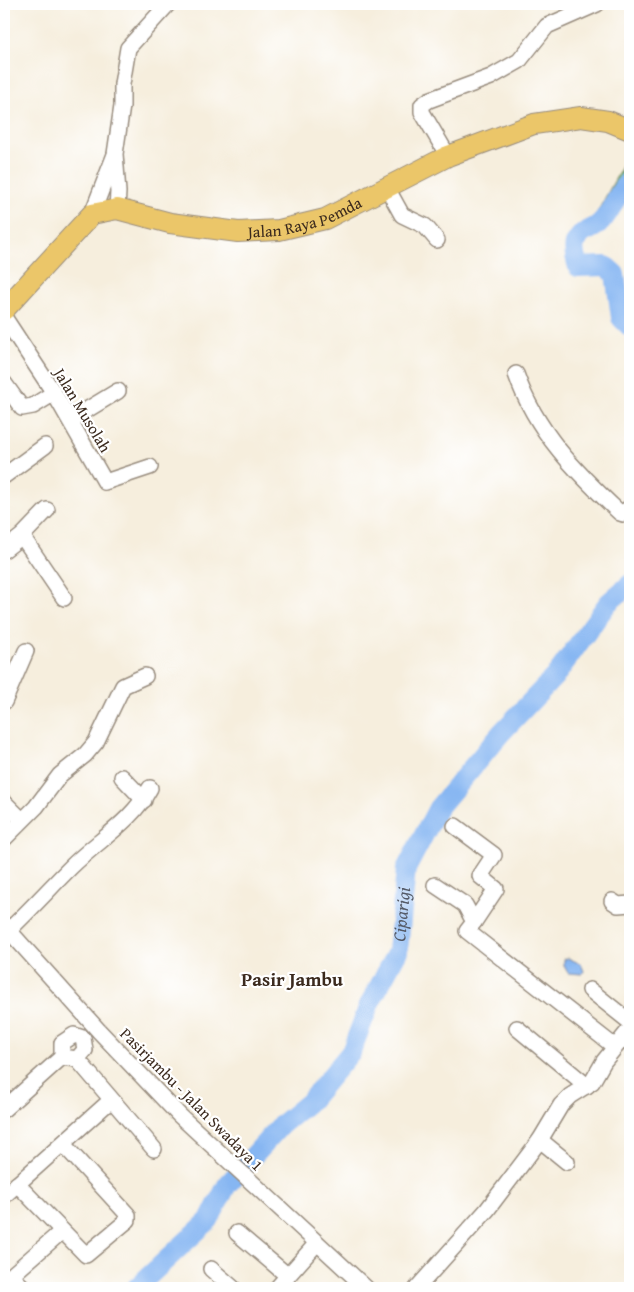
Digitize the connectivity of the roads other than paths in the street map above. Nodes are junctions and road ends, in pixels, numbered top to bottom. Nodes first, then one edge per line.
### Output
1 (168, 4) edge
2 (597, 4) edge
3 (630, 130) edge
4 (115, 154) junction
5 (448, 156) junction
6 (386, 186) junction
7 (117, 209) junction
8 (92, 214) junction
9 (437, 240) dead end
10 (4, 310) edge
11 (4, 317) edge
12 (516, 374) dead end
13 (4, 383) edge
14 (118, 391) dead end
15 (54, 393) junction
16 (70, 420) junction
17 (44, 446) dead end
18 (150, 467) dead end
19 (4, 476) edge
20 (630, 507) edge
21 (47, 510) dead end
22 (22, 536) junction
23 (4, 550) edge
24 (64, 598) dead end
25 (26, 651) dead end
26 (146, 676) dead end
27 (4, 702) edge
28 (122, 777) dead end
29 (4, 802) edge
30 (21, 819) junction
31 (455, 826) dead end
32 (4, 839) edge
33 (435, 885) dead end
34 (612, 901) dead end
35 (630, 904) edge
36 (474, 922) junction
37 (6, 927) edge
38 (590, 990) dead end
39 (630, 1022) edge
40 (517, 1028) dead end
41 (630, 1030) edge
42 (615, 1048) junction
43 (587, 1086) junction
44 (110, 1101) junction
45 (4, 1109) edge
46 (540, 1140) junction
47 (63, 1144) junction
48 (154, 1149) dead end
49 (567, 1162) dead end
50 (17, 1184) junction
51 (4, 1196) edge
52 (62, 1232) junction
53 (237, 1233) dead end
54 (317, 1243) junction
55 (211, 1269) dead end
56 (288, 1276) junction
57 (7, 1279) edge
58 (24, 1288) edge
59 (233, 1288) edge
60 (277, 1288) edge
61 (366, 1288) edge
62 (417, 1288) edge

1 - 4 street
2 - 5 street
3 - 5 main road, Jalan Raya Pemda
4 - 7 street
4 - 8 street
5 - 6 main road, Jalan Raya Pemda
6 - 7 main road, Jalan Raya Pemda
6 - 9 street
7 - 8 main road, Jalan Raya Pemda
8 - 10 main road
11 - 15 street, Jalan Musolah
12 - 20 street
13 - 15 street
14 - 16 street
15 - 16 street, Jalan Musolah
16 - 18 street, Jalan Musolah
17 - 19 street
21 - 22 street
22 - 23 street
22 - 24 street
25 - 27 street
26 - 30 street
28 - 37 street
29 - 30 street
30 - 32 street
31 - 36 street
33 - 36 street
34 - 35 street
36 - 42 street
37 - 54 street, Pasirjambu - Jalan Swadaya 1
38 - 39 street
40 - 43 street
41 - 42 street
42 - 43 street
43 - 46 street
44 - 45 street
44 - 47 street
44 - 48 street
46 - 49 street
46 - 62 street
47 - 50 street
47 - 52 street
50 - 51 street
50 - 52 street
52 - 57 street
53 - 56 street
54 - 56 street
54 - 61 street, Pasirjambu - Jalan Swadaya 1
55 - 59 street
56 - 60 street
57 - 58 street

